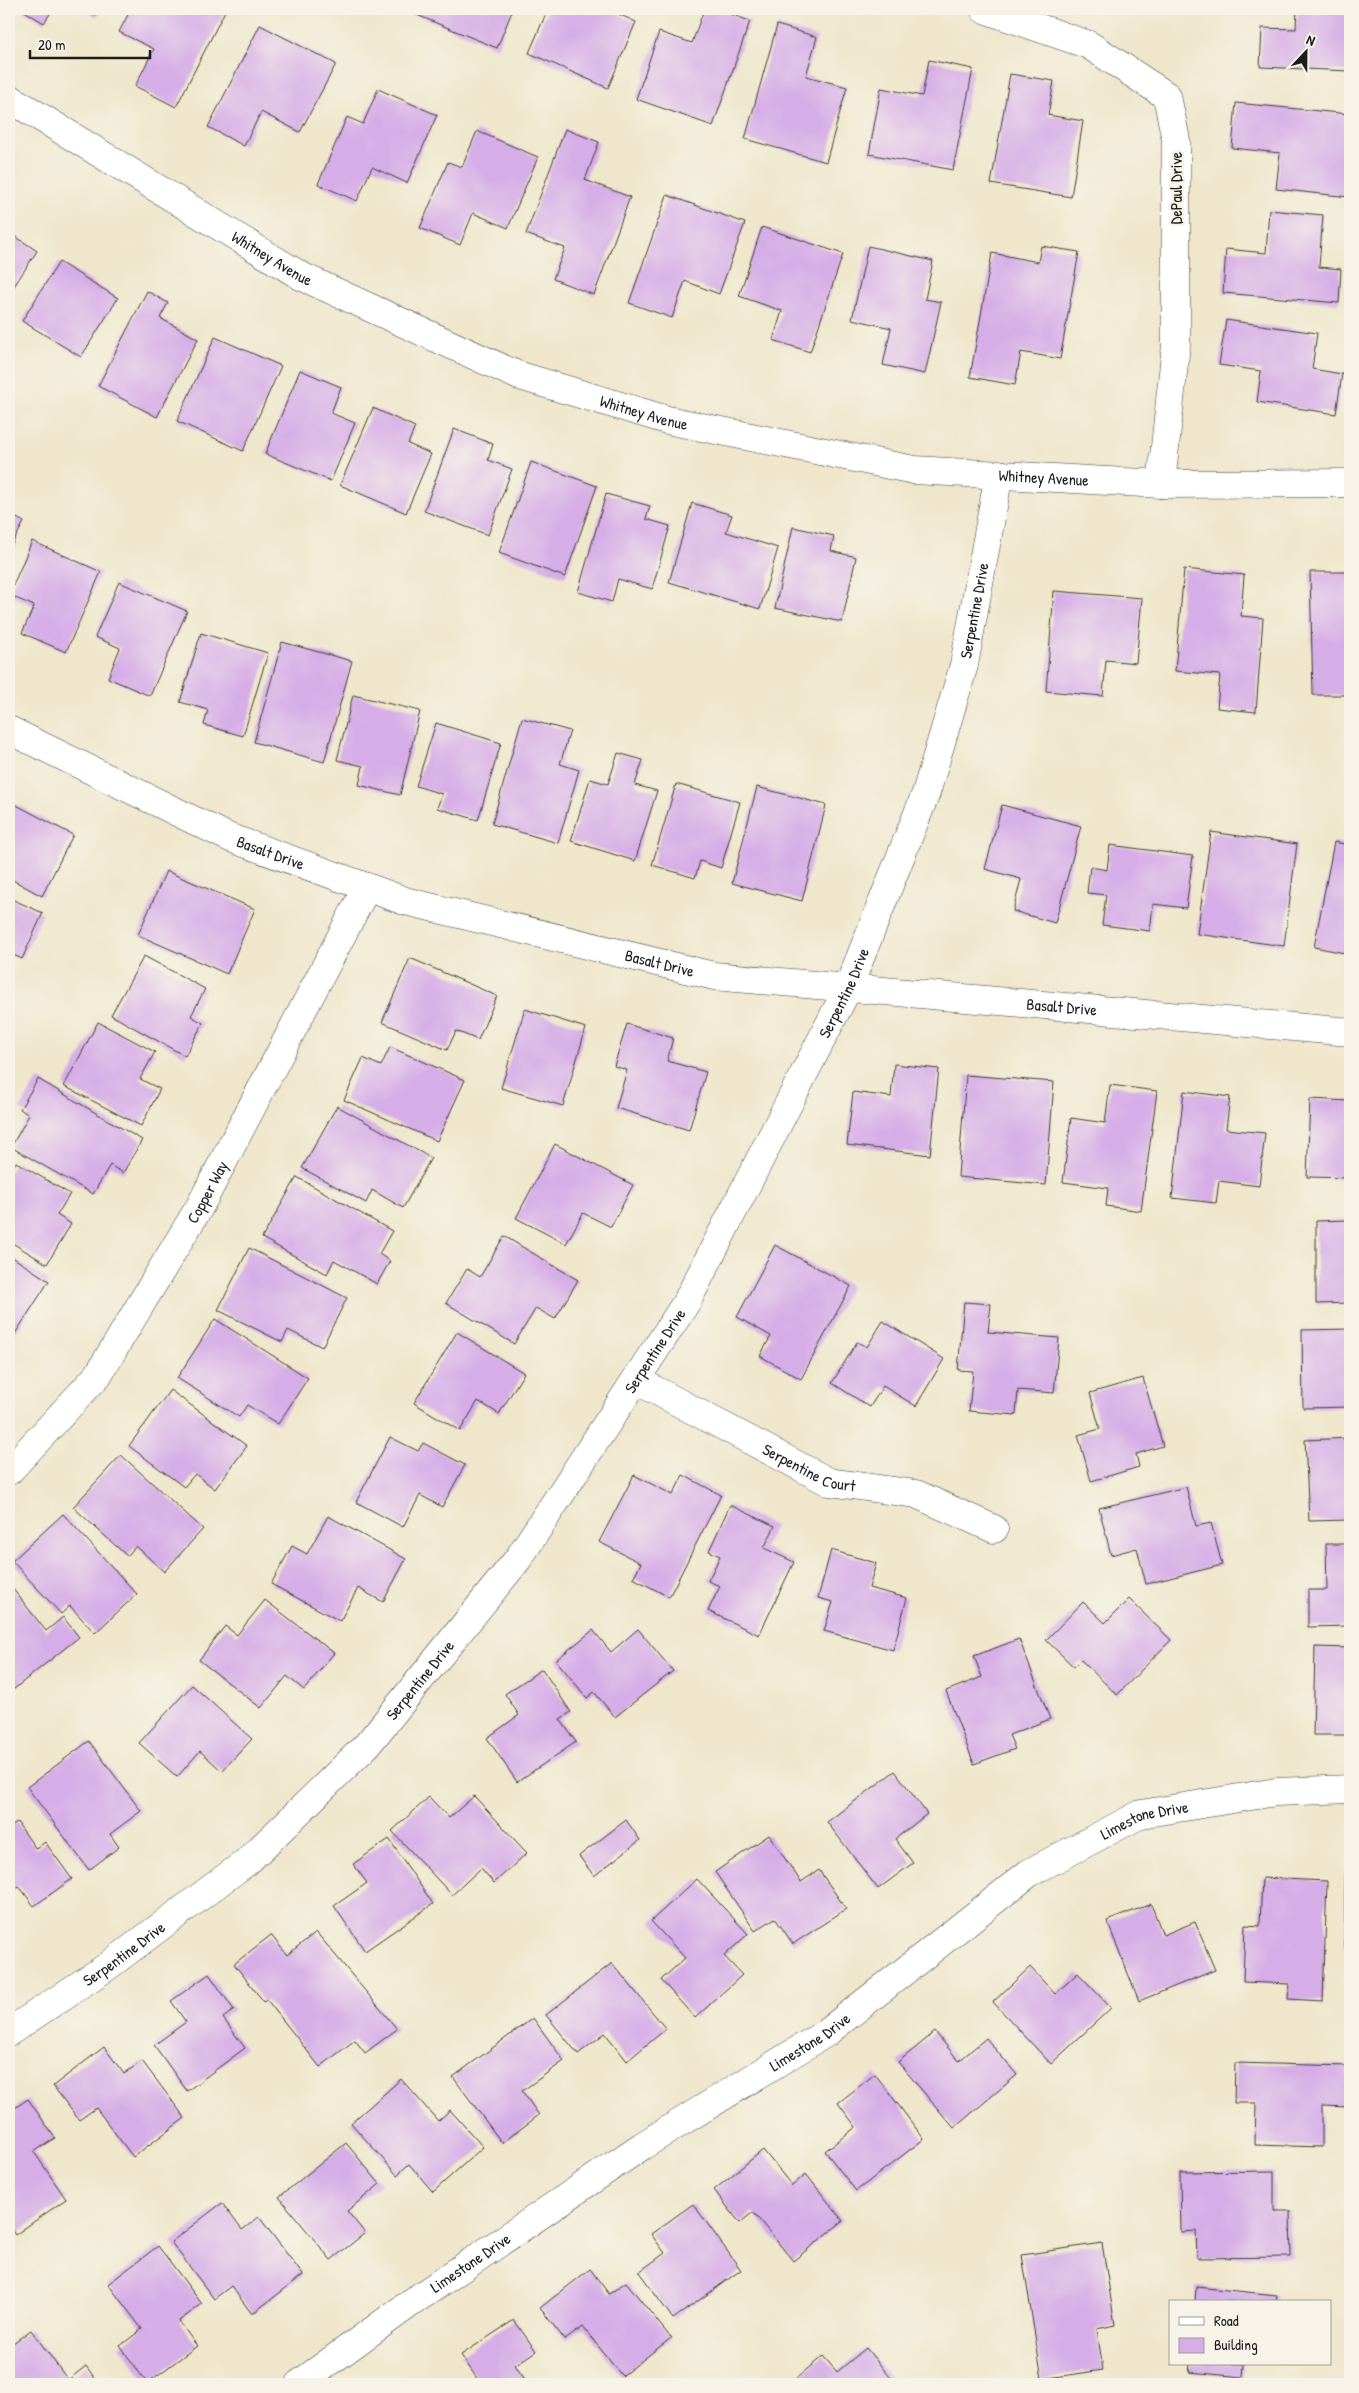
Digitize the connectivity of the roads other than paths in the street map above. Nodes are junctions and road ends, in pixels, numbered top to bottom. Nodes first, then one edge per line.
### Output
1 (984, 9) edge
2 (9, 98) edge
3 (999, 474) junction
4 (1350, 482) edge
5 (1161, 484) junction
6 (9, 730) edge
7 (367, 887) junction
8 (848, 988) junction
9 (1350, 1032) edge
10 (636, 1380) junction
11 (9, 1471) edge
12 (994, 1529) dead end
13 (1350, 1789) edge
14 (9, 2032) edge
15 (299, 2384) edge

1 - 5 street, DePaul Drive
2 - 3 street, Whitney Avenue
3 - 5 street, Whitney Avenue
3 - 8 street, Serpentine Drive
4 - 5 street, Whitney Avenue
6 - 7 street, Basalt Drive
7 - 8 street, Basalt Drive
7 - 11 street, Copper Way
8 - 9 street, Basalt Drive
8 - 10 street, Serpentine Drive
10 - 12 street, Serpentine Court
10 - 14 street, Serpentine Drive
13 - 15 street, Limestone Drive

